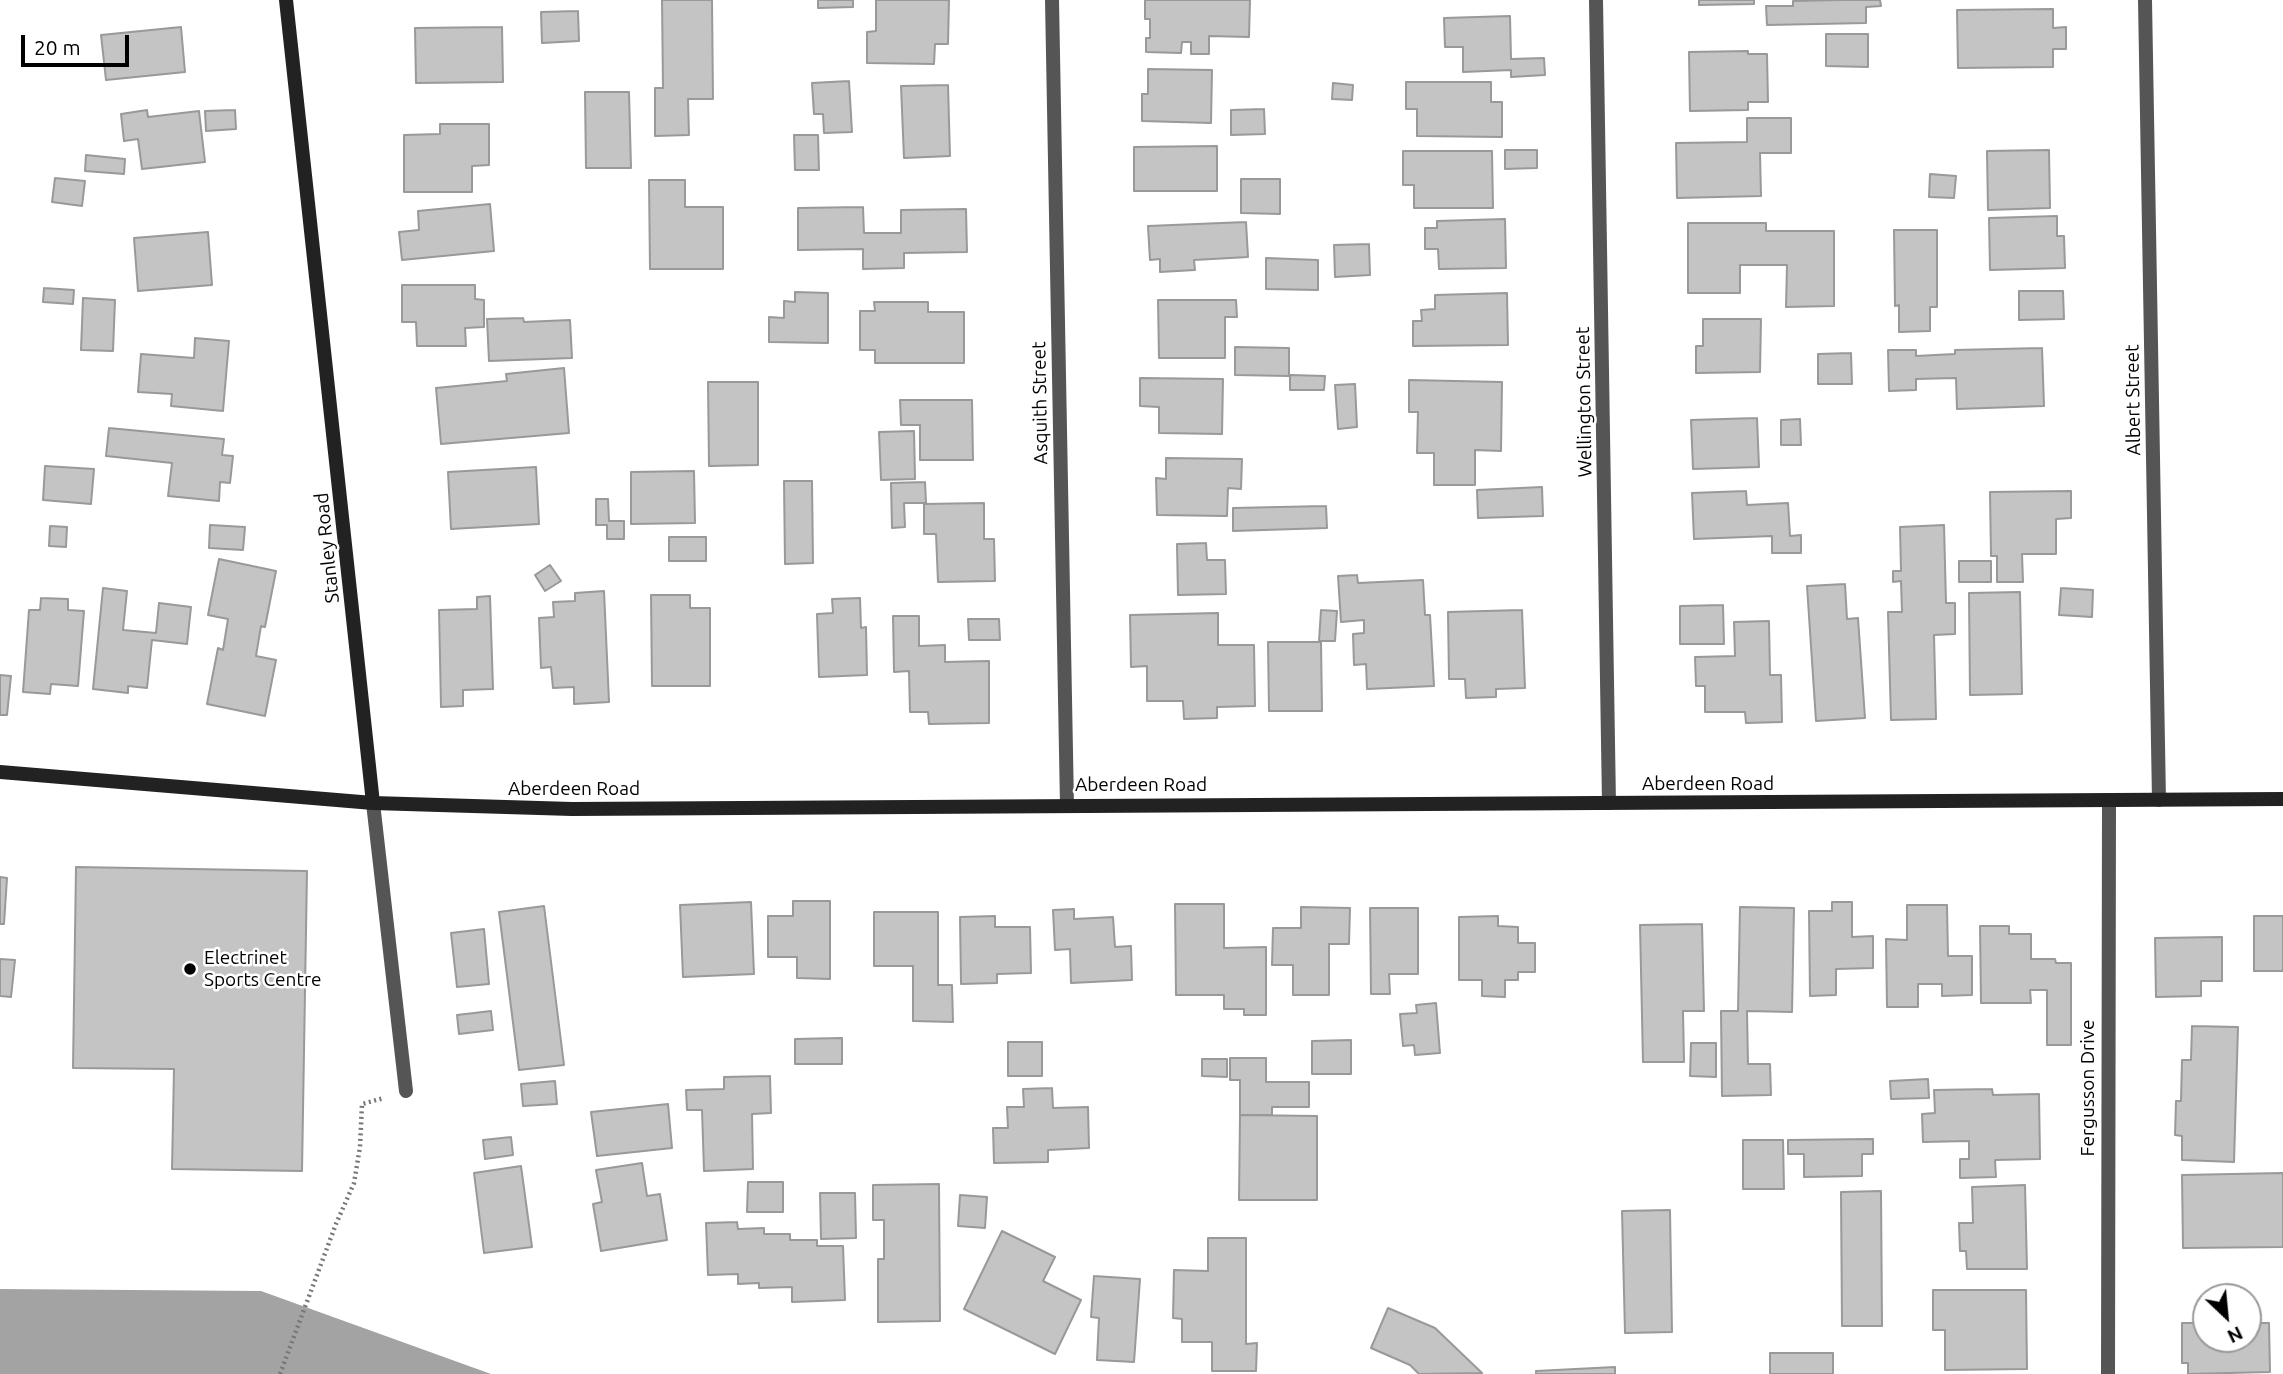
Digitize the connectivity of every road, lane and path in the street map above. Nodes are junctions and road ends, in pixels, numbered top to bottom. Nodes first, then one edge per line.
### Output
1 (286, 0) edge
2 (1052, 0) edge
3 (1596, 0) edge
4 (2145, 0) edge
5 (0, 772) edge
6 (2283, 799) edge
7 (2159, 800) junction
8 (2109, 801) junction
9 (373, 803) junction
10 (1609, 803) junction
11 (1067, 805) junction
12 (406, 1091) joint
13 (280, 1374) edge
14 (2108, 1374) edge

1 - 9 street, Stanley Road
2 - 11 street, Asquith Street
3 - 10 street, Wellington Street
4 - 7 street, Albert Street
5 - 9 street, Aberdeen Road
6 - 7 street, Aberdeen Road
7 - 8 street, Aberdeen Road
8 - 10 street, Aberdeen Road
8 - 14 street, Fergusson Drive
9 - 11 street, Aberdeen Road
9 - 12 street, Stanley Road
10 - 11 street, Aberdeen Road
12 - 13 path

